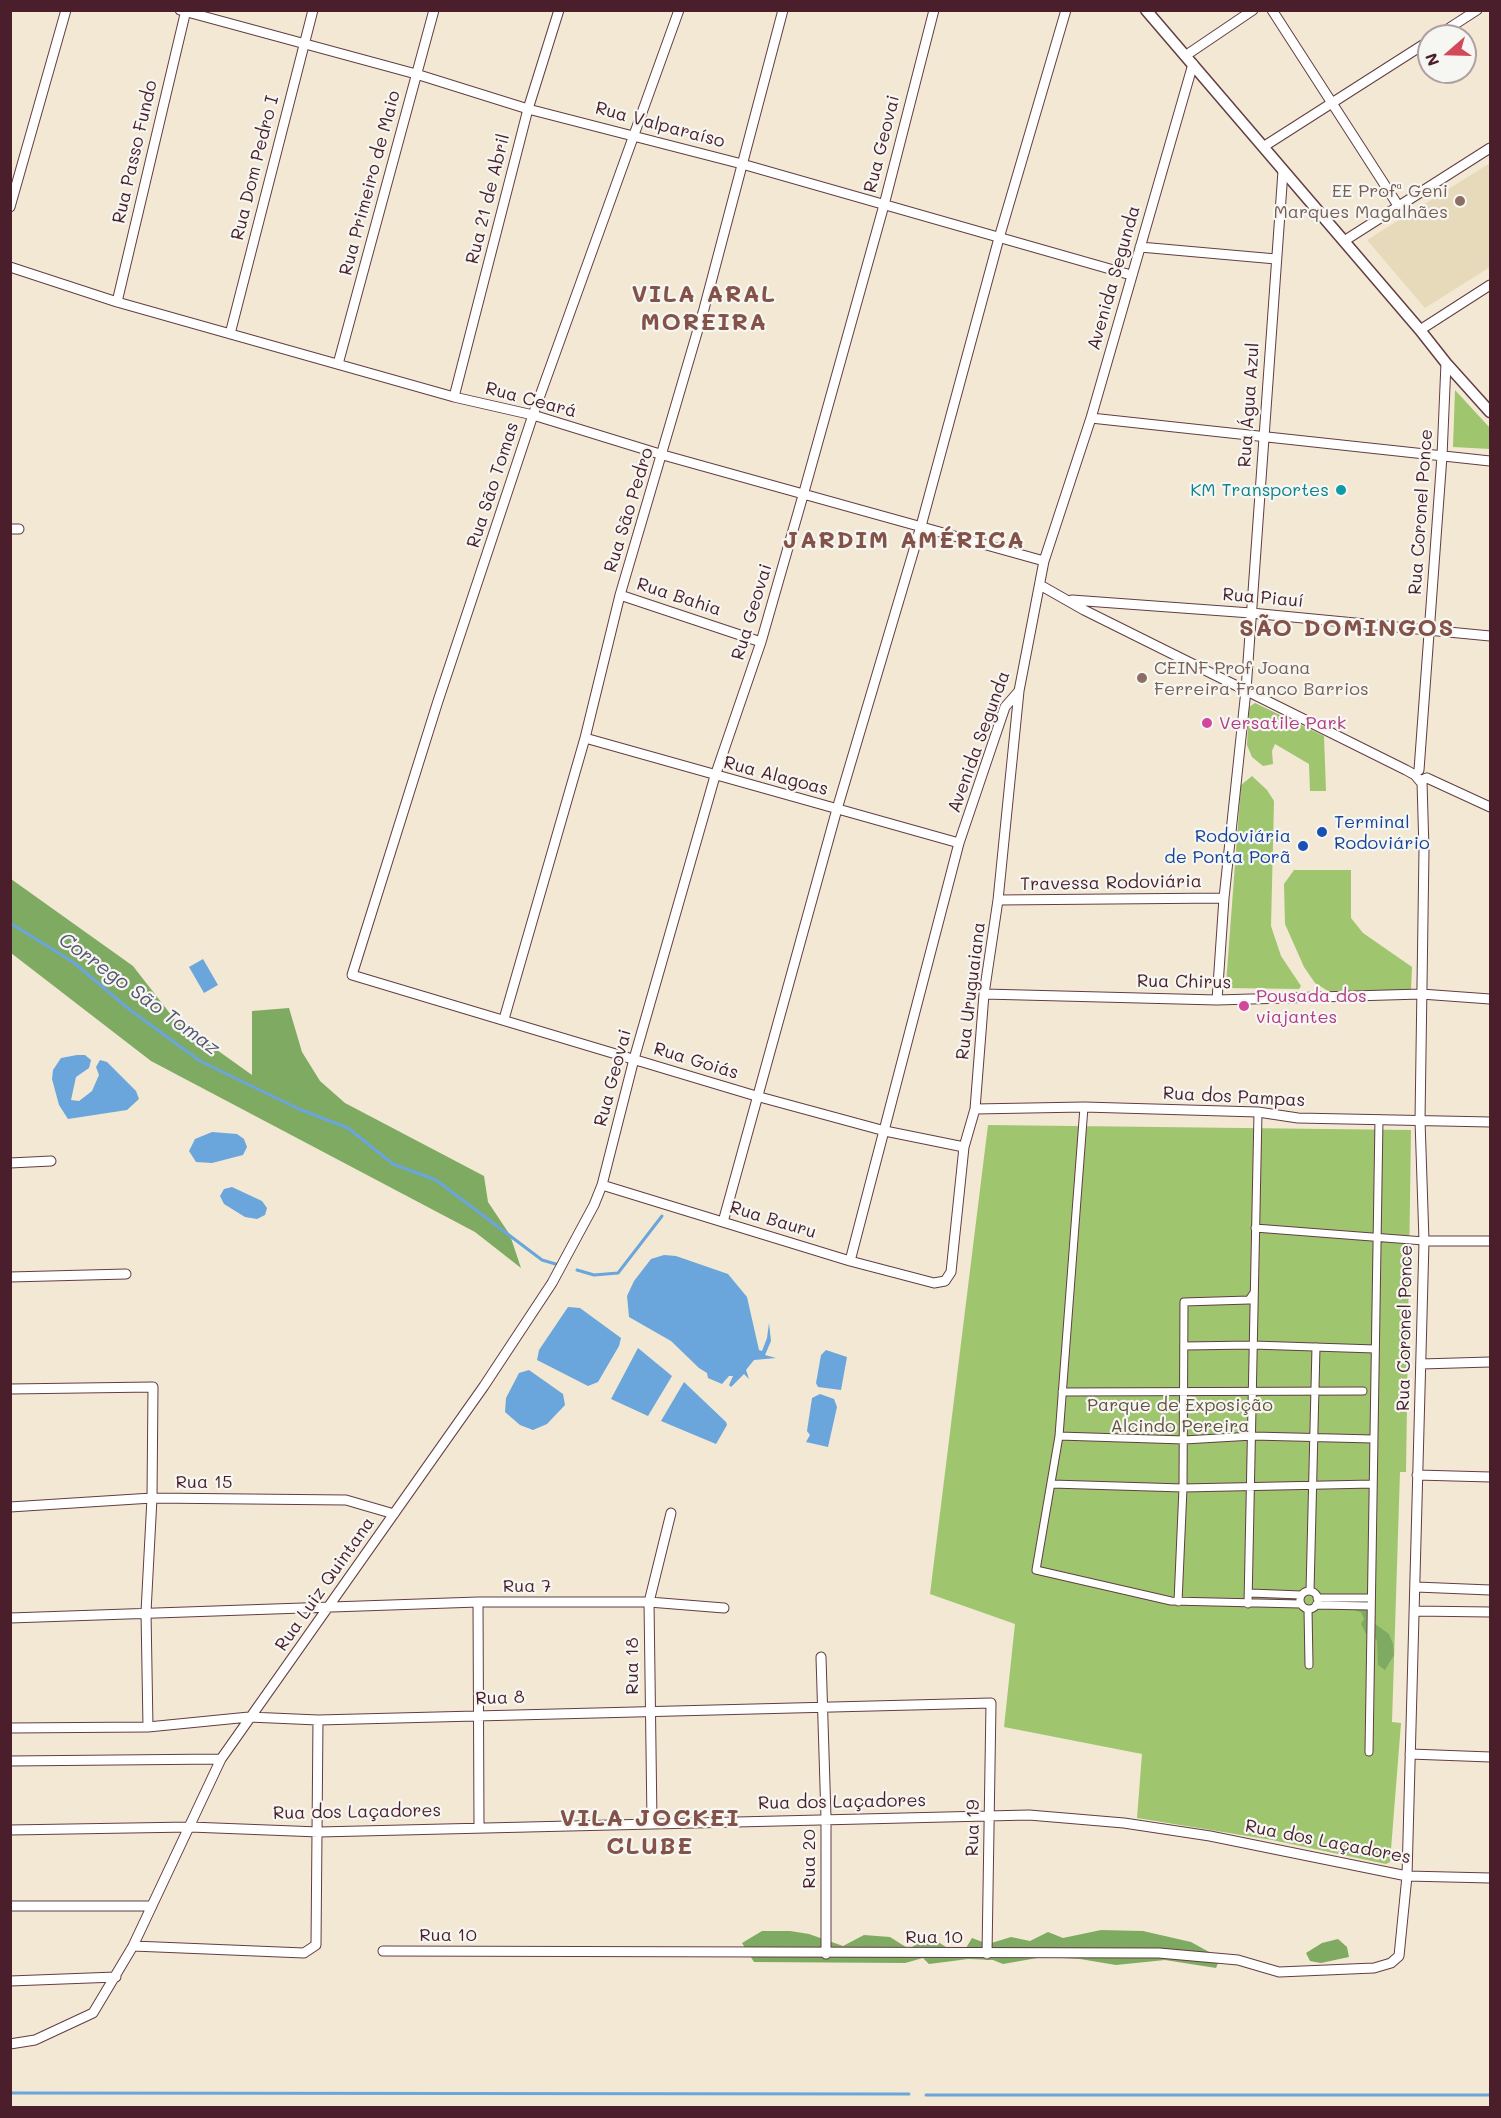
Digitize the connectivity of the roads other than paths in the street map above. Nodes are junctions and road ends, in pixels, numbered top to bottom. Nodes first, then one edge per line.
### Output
1 (66, 10) edge
2 (313, 10) edge
3 (434, 10) edge
4 (559, 10) edge
5 (679, 10) edge
6 (783, 10) edge
7 (934, 10) edge
8 (1066, 10) edge
9 (1146, 10) edge
10 (1254, 10) edge
11 (1272, 10) edge
12 (1477, 10) edge
13 (184, 11) edge
14 (1455, 24) edge
15 (304, 43) junction
16 (1417, 49) edge
17 (1189, 60) junction
18 (416, 74) junction
19 (1330, 103) junction
20 (528, 109) junction
21 (633, 134) junction
22 (1263, 147) junction
23 (1491, 148) edge
24 (742, 164) junction
25 (1283, 171) junction
26 (884, 205) junction
27 (10, 207) edge
28 (1399, 207) junction
29 (999, 238) junction
30 (1344, 241) junction
31 (1140, 247) junction
32 (1276, 259) junction
33 (10, 267) edge
34 (1131, 275) junction
35 (1491, 285) edge
36 (117, 302) junction
37 (1420, 330) junction
38 (230, 334) junction
39 (1446, 363) junction
40 (338, 364) junction
41 (454, 397) junction
42 (1491, 412) edge
43 (533, 415) junction
44 (1091, 418) junction
45 (1263, 438) junction
46 (663, 455) junction
47 (1443, 456) junction
48 (1491, 461) edge
49 (804, 492) junction
50 (921, 526) junction
51 (1044, 561) junction
52 (1040, 585) junction
53 (620, 595) junction
54 (1069, 599) junction
55 (1251, 613) junction
56 (1429, 630) junction
57 (1491, 636) edge
58 (761, 642) junction
59 (1246, 690) junction
60 (1019, 691) junction
61 (585, 738) junction
62 (716, 776) junction
63 (1421, 776) junction
64 (1491, 807) edge
65 (837, 809) junction
66 (959, 843) junction
67 (1224, 898) junction
68 (998, 900) junction
69 (352, 975) joint
70 (984, 994) junction
71 (1421, 994) junction
72 (1491, 999) edge
73 (1217, 1000) junction
74 (504, 1019) junction
75 (634, 1059) junction
76 (756, 1096) junction
77 (1084, 1107) junction
78 (975, 1108) junction
79 (1258, 1112) junction
80 (1379, 1119) junction
81 (1420, 1120) junction
82 (1491, 1122) edge
83 (885, 1131) junction
84 (964, 1147) junction
85 (51, 1161) dead end
86 (10, 1163) edge
87 (602, 1185) junction
88 (723, 1222) junction
89 (1255, 1228) junction
90 (1379, 1239) junction
91 (1424, 1241) junction
92 (1491, 1241) edge
93 (850, 1261) junction
94 (126, 1274) dead end
95 (10, 1277) edge
96 (934, 1283) joint
97 (1254, 1293) junction
98 (1253, 1345) junction
99 (1184, 1346) junction
100 (1316, 1347) junction
101 (1375, 1348) junction
102 (1491, 1362) edge
103 (1421, 1364) junction
104 (10, 1389) edge
105 (1253, 1391) junction
106 (1314, 1391) junction
107 (1363, 1391) dead end
108 (1062, 1392) junction
109 (1184, 1392) junction
110 (1253, 1436) junction
111 (1059, 1437) junction
112 (1313, 1437) junction
113 (1373, 1438) junction
114 (1184, 1440) junction
115 (1418, 1475) junction
116 (1491, 1477) edge
117 (1052, 1484) junction
118 (1313, 1484) junction
119 (1373, 1484) junction
120 (1250, 1485) junction
121 (1183, 1488) junction
122 (152, 1498) junction
123 (10, 1506) edge
124 (671, 1513) dead end
125 (394, 1514) junction
126 (1416, 1587) junction
127 (1491, 1590) edge
128 (1310, 1591) junction
129 (1250, 1593) junction
130 (1301, 1595) junction
131 (1317, 1601) junction
132 (478, 1602) junction
133 (649, 1602) junction
134 (1178, 1602) junction
135 (1370, 1602) junction
136 (1248, 1604) junction
137 (1301, 1604) junction
138 (330, 1606) junction
139 (724, 1608) dead end
140 (1308, 1609) junction
141 (1415, 1611) junction
142 (146, 1612) junction
143 (1491, 1612) edge
144 (10, 1618) edge
145 (821, 1657) dead end
146 (1309, 1665) dead end
147 (991, 1703) joint
148 (824, 1706) junction
149 (648, 1711) junction
150 (477, 1715) junction
151 (249, 1717) junction
152 (318, 1720) junction
153 (148, 1727) junction
154 (10, 1728) edge
155 (1369, 1752) dead end
156 (1410, 1754) junction
157 (1491, 1757) edge
158 (221, 1759) junction
159 (10, 1761) edge
160 (989, 1816) junction
161 (826, 1818) junction
162 (652, 1822) junction
163 (478, 1826) junction
164 (190, 1827) junction
165 (10, 1830) edge
166 (319, 1832) junction
167 (1407, 1875) junction
168 (1491, 1878) edge
169 (10, 1906) edge
170 (152, 1906) junction
171 (133, 1946) junction
172 (383, 1951) dead end
173 (826, 1954) junction
174 (987, 1954) junction
175 (116, 1977) junction
176 (10, 1981) edge
177 (10, 2044) edge

1 - 27 street
2 - 15 street, Rua Dom Pedro I
3 - 18 street, Rua Primeiro de Maio
4 - 20 street, Rua 21 de Abril
5 - 21 street, Rua São Tomas
6 - 24 street, Rua São Pedro
7 - 26 street, Rua Geovai
8 - 29 street
9 - 17 street
10 - 17 street
11 - 19 street
12 - 14 street
13 - 15 street, Rua Valparaíso
13 - 36 street, Rua Passo Fundo
15 - 18 street, Rua Valparaíso
15 - 38 street, Rua Dom Pedro I
16 - 19 street
17 - 22 street
17 - 31 street, Avenida Segunda
18 - 20 street, Rua Valparaíso
18 - 40 street, Rua Primeiro de Maio
19 - 22 street
19 - 28 street
20 - 21 street, Rua Valparaíso
20 - 41 street, Rua 21 de Abril
21 - 24 street, Rua Valparaíso
21 - 43 street, Rua São Tomas
22 - 25 street
23 - 28 street
24 - 26 street, Rua Valparaíso
24 - 46 street, Rua São Pedro
25 - 30 street
25 - 32 street, Rua Água Azul
26 - 29 street, Rua Valparaíso
26 - 49 street, Rua Geovai
28 - 30 street
29 - 34 street, Rua Valparaíso
29 - 50 street
30 - 37 street
31 - 32 street
31 - 34 street, Avenida Segunda
32 - 45 street, Rua Água Azul
33 - 36 street, Rua Ceará
34 - 44 street, Avenida Segunda
35 - 37 street
36 - 38 street, Rua Ceará
37 - 39 street
38 - 40 street, Rua Ceará
39 - 42 street
39 - 47 street, Rua Coronel Ponce
40 - 41 street, Rua Ceará
41 - 43 street, Rua Ceará
43 - 46 street, Rua Ceará
43 - 69 street, Rua São Tomas
44 - 45 street
44 - 51 street, Avenida Segunda
45 - 47 street
45 - 55 street, Rua Água Azul
46 - 49 street, Rua Ceará
46 - 53 street, Rua São Pedro
47 - 48 street
47 - 56 street, Rua Coronel Ponce
49 - 50 street, Rua Ceará
49 - 58 street, Rua Geovai
50 - 51 street, Rua Ceará
50 - 65 street
51 - 52 street, Avenida Segunda
52 - 54 street
52 - 60 street, Avenida Segunda
53 - 58 street, Rua Bahia
53 - 61 street, Rua São Pedro
54 - 55 street, Rua Piauí
54 - 59 street
55 - 56 street, Rua Piauí
55 - 59 street, Rua Água Azul
56 - 57 street, Rua Piauí
56 - 63 street, Rua Coronel Ponce
58 - 62 street, Rua Geovai
59 - 63 street
59 - 67 street, Rua Água Azul
60 - 66 street, Avenida Segunda
60 - 68 street, Rua Uruguaiana
61 - 62 street, Rua Alagoas
61 - 74 street, Rua São Pedro
62 - 65 street, Rua Alagoas
62 - 75 street, Rua Geovai
63 - 64 street
63 - 71 street, Rua Coronel Ponce
65 - 66 street, Rua Alagoas
65 - 76 street
66 - 83 street, Avenida Segunda
67 - 68 street, Travessa Rodoviária
67 - 73 street, Rua Água Azul
68 - 70 street, Rua Uruguaiana
69 - 74 street, Rua Goiás
70 - 73 street, Rua Chirus
70 - 78 street, Rua Uruguaiana
71 - 72 street, Rua Chirus
71 - 73 street, Rua Chirus
71 - 81 street, Rua Coronel Ponce
74 - 75 street, Rua Goiás
75 - 76 street, Rua Goiás
75 - 87 street, Rua Geovai
76 - 83 street, Rua Goiás
76 - 88 street
77 - 78 street, Rua dos Pampas
77 - 79 street, Rua dos Pampas
77 - 108 street
78 - 84 street, Rua Uruguaiana
79 - 80 street, Rua dos Pampas
79 - 89 street
80 - 81 street, Rua dos Pampas
80 - 90 street
81 - 82 street, Rua dos Pampas
81 - 91 street, Rua Coronel Ponce
83 - 84 street, Rua Goiás
83 - 93 street, Avenida Segunda
84 - 96 street, Rua Uruguaiana
85 - 86 street
87 - 88 street, Rua Bauru
87 - 125 street, Rua Luiz Quintana
88 - 93 street, Rua Bauru
89 - 90 street
89 - 97 street
90 - 91 street
90 - 101 street
91 - 92 street
91 - 103 street, Rua Coronel Ponce
93 - 96 street, Rua Bauru
94 - 95 street
97 - 98 street
97 - 99 street
98 - 99 street
98 - 100 street
98 - 105 street
99 - 109 street
100 - 101 street
100 - 106 street
101 - 113 street
102 - 103 street
103 - 115 street, Rua Coronel Ponce
104 - 122 street
105 - 106 street
105 - 109 street
105 - 110 street
106 - 107 street
106 - 112 street
108 - 109 street
108 - 111 street
109 - 114 street
110 - 112 street
110 - 114 street
110 - 120 street
111 - 114 street
111 - 117 street
112 - 113 street
112 - 118 street
113 - 119 street
114 - 121 street
115 - 116 street
115 - 126 street, Rua Coronel Ponce
117 - 121 street
117 - 134 street
118 - 119 street
118 - 120 street
118 - 128 street
119 - 135 street
120 - 121 street
120 - 129 street
121 - 134 street
122 - 123 street, Rua 15
122 - 125 street, Rua 15
122 - 142 street
124 - 133 street, Rua 18
125 - 138 street, Rua Luiz Quintana
126 - 127 street
126 - 141 street, Rua Coronel Ponce
128 - 130 street
128 - 131 street
129 - 130 street
129 - 136 street
130 - 137 street
131 - 135 street
131 - 140 street
132 - 133 street, Rua 7
132 - 138 street, Rua 7
132 - 150 street
133 - 139 street, Rua 7
133 - 149 street, Rua 18
134 - 136 street
135 - 155 street
136 - 137 street
137 - 140 street
138 - 142 street
138 - 151 street, Rua Luiz Quintana
140 - 146 street
141 - 143 street
141 - 156 street, Rua Coronel Ponce
142 - 144 street
142 - 153 street
145 - 148 street, Rua 20
147 - 148 street, Rua 8
147 - 160 street, Rua 19
148 - 149 street, Rua 8
148 - 161 street, Rua 20
149 - 150 street, Rua 8
149 - 162 street, Rua 18
150 - 152 street, Rua 8
150 - 163 street
151 - 152 street, Rua 8
151 - 153 street, Rua 8
151 - 158 street, Rua Luiz Quintana
152 - 166 street
153 - 154 street, Rua 8
156 - 157 street
156 - 167 street, Rua Coronel Ponce
158 - 159 street
158 - 164 street, Rua Luiz Quintana
160 - 161 street, Rua dos Laçadores
160 - 167 street, Rua dos Laçadores
160 - 174 street, Rua 19
161 - 162 street, Rua dos Laçadores
161 - 173 street, Rua 20
162 - 163 street, Rua dos Laçadores
163 - 166 street, Rua dos Laçadores
164 - 165 street, Rua dos Laçadores
164 - 166 street, Rua dos Laçadores
164 - 170 street, Rua Luiz Quintana
166 - 171 street
167 - 168 street, Rua dos Laçadores
167 - 174 street, Rua 10
169 - 170 street
170 - 171 street, Rua Luiz Quintana
171 - 175 street, Rua Luiz Quintana
172 - 173 street, Rua 10
173 - 174 street, Rua 10
175 - 176 street
175 - 177 street, Rua Luiz Quintana

